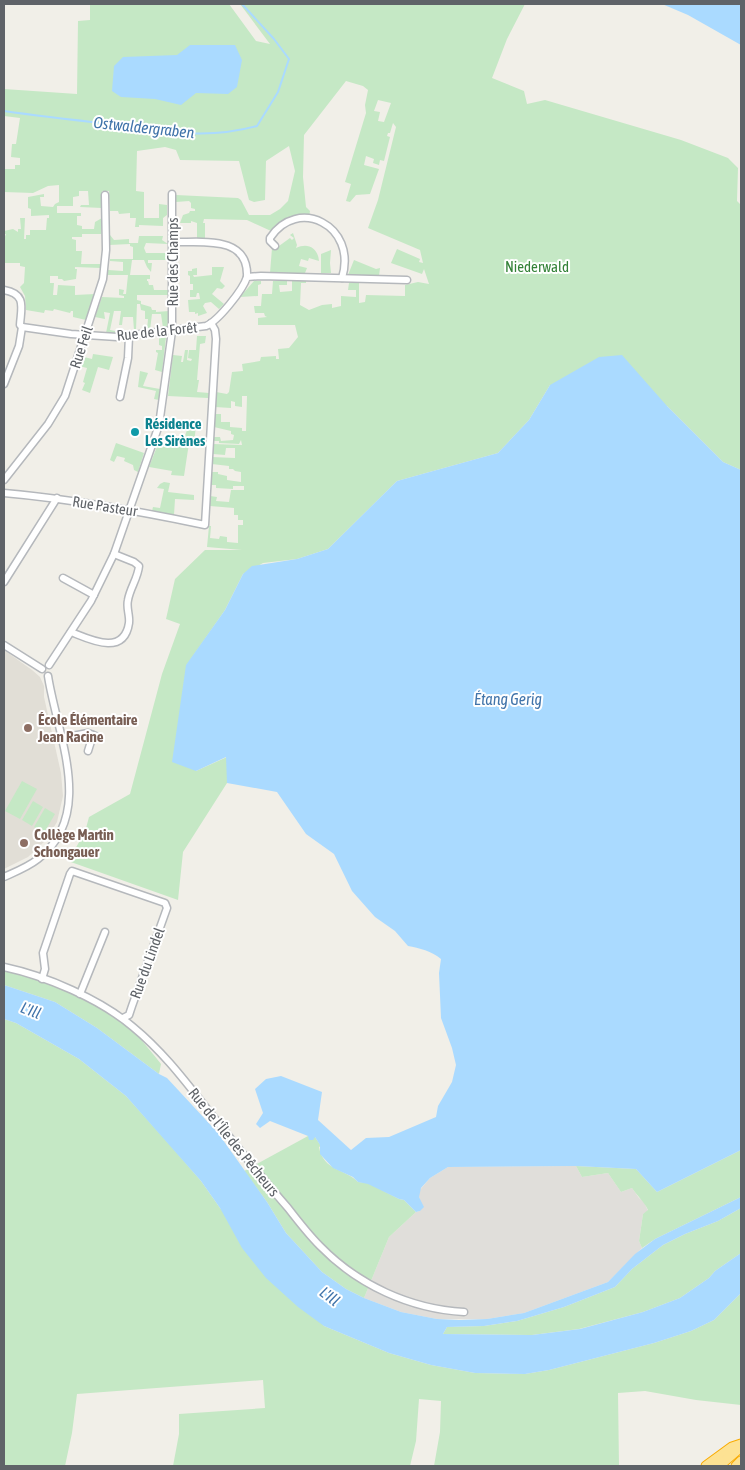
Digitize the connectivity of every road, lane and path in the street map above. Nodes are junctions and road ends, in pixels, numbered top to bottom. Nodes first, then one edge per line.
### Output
1 (172, 194) dead end
2 (105, 195) dead end
3 (172, 242) junction
4 (275, 246) dead end
5 (247, 277) junction
6 (342, 278) junction
7 (407, 280) dead end
8 (4, 290) edge
9 (211, 323) junction
10 (22, 327) junction
11 (172, 331) junction
12 (84, 335) junction
13 (129, 336) junction
14 (4, 384) edge
15 (120, 397) dead end
16 (4, 480) edge
17 (4, 493) edge
18 (57, 498) junction
19 (130, 510) junction
20 (114, 554) junction
21 (64, 578) dead end
22 (4, 582) edge
23 (94, 595) junction
24 (70, 632) junction
25 (4, 646) edge
26 (49, 666) junction
27 (42, 669) junction
28 (48, 676) junction
29 (62, 738) junction
30 (88, 751) dead end
31 (4, 877) edge
32 (105, 932) dead end
33 (4, 967) edge
34 (42, 979) junction
35 (80, 994) junction
36 (123, 1018) junction
37 (464, 1312) dead end
38 (741, 1445) edge
39 (741, 1461) edge
40 (706, 1466) edge
41 (719, 1466) edge
42 (736, 1466) edge

1 - 3 street, Rue des Champs
2 - 12 street, Rue Feil
3 - 5 street
3 - 11 street, Rue des Champs
4 - 6 street
5 - 6 street
5 - 9 street, Rue de la Forêt
6 - 7 street
8 - 10 street
9 - 11 street, Rue de la Forêt
9 - 19 street, Rue Pasteur
10 - 12 street, Rue de la Forêt
10 - 14 street
11 - 13 street, Rue de la Forêt
11 - 19 street, Rue des Champs
12 - 13 street, Rue de la Forêt
12 - 16 street, Rue Feil
13 - 15 street
17 - 18 street, Rue Pasteur
18 - 19 street, Rue Pasteur
18 - 22 street
19 - 20 street, Rue des Champs
20 - 23 street, Rue des Champs
20 - 24 street
21 - 23 street
23 - 24 street, Rue des Champs
24 - 26 street, Rue des Champs
25 - 27 street
26 - 27 street
26 - 28 street
27 - 28 street
28 - 29 street
29 - 30 street
29 - 31 street
32 - 35 street
33 - 34 street, Rue de l'Île des Pêcheurs
34 - 35 street, Rue de l'Île des Pêcheurs
34 - 36 street, Rue du Lindel
35 - 36 street, Rue de l'Île des Pêcheurs
36 - 37 street, Rue de l'Île des Pêcheurs
38 - 40 highway
38 - 41 highway
39 - 42 highway

